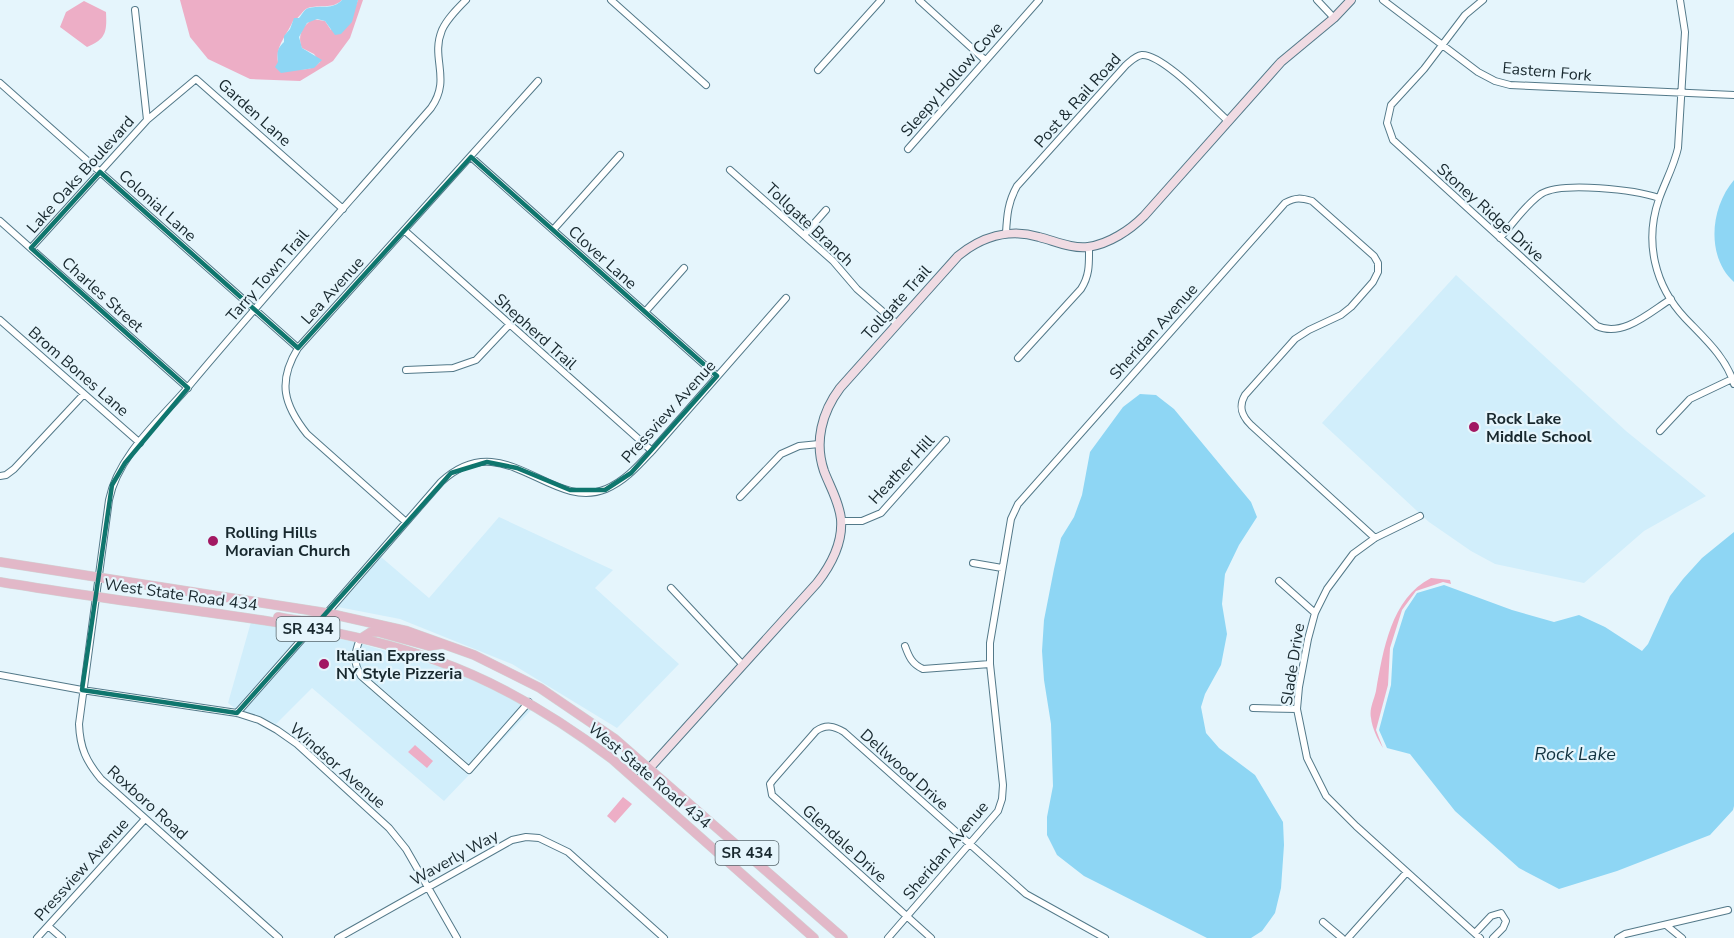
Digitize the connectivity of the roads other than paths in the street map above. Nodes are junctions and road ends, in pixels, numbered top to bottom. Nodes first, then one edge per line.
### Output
1 (465, 0) edge
2 (611, 0) edge
3 (881, 0) edge
4 (918, 0) edge
5 (1039, 0) edge
6 (1317, 0) edge
7 (1351, 0) edge
8 (1383, 0) edge
9 (1483, 0) edge
10 (1680, 0) edge
11 (135, 10) dead end
12 (1334, 18) junction
13 (1443, 45) junction
14 (985, 60) junction
15 (818, 70) dead end
16 (538, 81) dead end
17 (0, 83) edge
18 (706, 85) dead end
19 (1683, 92) junction
20 (1734, 95) edge
21 (147, 120) junction
22 (1228, 121) junction
23 (908, 149) dead end
24 (620, 155) dead end
25 (471, 157) junction
26 (730, 170) dead end
27 (100, 172) junction
28 (1659, 198) junction
29 (343, 209) junction
30 (826, 210) dead end
31 (0, 221) edge
32 (404, 230) junction
33 (553, 230) junction
34 (1006, 233) junction
35 (804, 235) junction
36 (1500, 238) junction
37 (1089, 247) junction
38 (31, 248) junction
39 (684, 268) dead end
40 (786, 298) dead end
41 (1671, 299) junction
42 (254, 309) junction
43 (645, 312) junction
44 (0, 320) edge
45 (897, 324) junction
46 (509, 325) junction
47 (298, 348) junction
48 (1018, 358) dead end
49 (406, 370) dead end
50 (717, 376) junction
51 (1733, 382) edge
52 (188, 388) junction
53 (84, 394) junction
54 (1660, 431) dead end
55 (946, 440) dead end
56 (140, 443) junction
57 (819, 444) junction
58 (652, 451) junction
59 (0, 476) edge
60 (741, 497) dead end
61 (1420, 516) dead end
62 (841, 521) junction
63 (406, 522) junction
64 (1375, 538) junction
65 (0, 562) edge
66 (973, 563) dead end
67 (1002, 568) junction
68 (99, 577) junction
69 (1279, 581) dead end
70 (0, 582) edge
71 (671, 588) dead end
72 (97, 598) junction
73 (327, 613) junction
74 (1315, 613) junction
75 (255, 619) junction
76 (311, 629) junction
77 (360, 639) junction
78 (445, 644) junction
79 (905, 646) dead end
80 (990, 664) junction
81 (743, 665) junction
82 (0, 675) edge
83 (82, 690) junction
84 (529, 702) junction
85 (1253, 708) dead end
86 (1297, 710) junction
87 (237, 713) junction
88 (650, 767) junction
89 (638, 781) junction
90 (770, 790) joint
91 (145, 819) junction
92 (970, 844) junction
93 (1407, 872) junction
94 (429, 886) junction
95 (1728, 909) dead end
96 (906, 916) junction
97 (1323, 922) dead end
98 (1666, 925) junction
99 (48, 926) junction
100 (1478, 936) edge
101 (37, 938) edge
102 (62, 938) edge
103 (279, 938) edge
104 (338, 938) edge
105 (457, 938) edge
106 (664, 938) edge
107 (814, 938) edge
108 (843, 938) edge
109 (888, 938) edge
110 (931, 938) edge
111 (1105, 938) edge
112 (1342, 938) edge
113 (1348, 938) edge
114 (1493, 938) edge
115 (1618, 938) edge
116 (1682, 938) edge

1 - 29 street, Tarry Town Trail
2 - 18 street
3 - 15 street
4 - 14 street
5 - 14 street, Sleepy Hollow Cove
6 - 12 street
7 - 12 street, Tollgate Trail
8 - 13 street, Eastern Fork
9 - 13 street
10 - 19 street
11 - 21 street, Lake Oaks Boulevard
12 - 22 street, Tollgate Trail
13 - 19 street, Eastern Fork
13 - 36 street, Stoney Ridge Drive
14 - 23 street, Sleepy Hollow Cove
16 - 25 street, Lea Avenue
17 - 27 street, Colonial Lane
19 - 20 street, Eastern Fork
19 - 28 street
21 - 27 street, Lake Oaks Boulevard
21 - 29 street, Garden Lane
22 - 34 street, Post & Rail Road
22 - 37 street, Tollgate Trail
24 - 33 street
25 - 32 street, Lea Avenue
25 - 33 street, Clover Lane
26 - 35 street, Tollgate Branch
27 - 38 street, Lake Oaks Boulevard
27 - 42 street, Colonial Lane
28 - 36 street
28 - 41 street
29 - 42 street, Tarry Town Trail
30 - 35 street
31 - 38 street, Charles Street
32 - 46 street, Shepherd Trail
32 - 47 street, Lea Avenue
33 - 43 street, Clover Lane
34 - 37 street, Tollgate Trail
34 - 45 street, Tollgate Trail
35 - 45 street, Tollgate Branch
36 - 41 street, Stoney Ridge Drive
37 - 48 street
38 - 52 street, Charles Street
39 - 43 street
40 - 50 street, Pressview Avenue
41 - 51 street
42 - 47 street, Colonial Lane
42 - 52 street, Tarry Town Trail
43 - 50 street, Clover Lane
44 - 53 street, Brom Bones Lane
45 - 57 street, Tollgate Trail
46 - 49 street
46 - 58 street, Shepherd Trail
47 - 63 street, Lea Avenue
50 - 58 street, Pressview Avenue
51 - 54 street
52 - 56 street, Tarry Town Trail
53 - 56 street, Brom Bones Lane
53 - 59 street
55 - 62 street, Heather Hill
56 - 68 street, Tarry Town Trail
57 - 60 street
57 - 62 street, Tollgate Trail
58 - 63 street, Pressview Avenue
61 - 64 street, Slade Drive
62 - 81 street, Tollgate Trail
63 - 73 street, Pressview Avenue
64 - 67 street, Sheridan Avenue
64 - 74 street, Slade Drive
65 - 68 main road, SR 434
66 - 67 street
67 - 80 street, Sheridan Avenue
68 - 72 street, Roxboro Road
68 - 73 main road, SR 434
69 - 74 street
70 - 72 main road, West State Road 434 / SR 434
71 - 81 street
72 - 75 main road, West State Road 434 / SR 434
72 - 83 street, Roxboro Road
73 - 75 main road
73 - 78 main road, SR 434
74 - 86 street, Slade Drive
75 - 76 main road, West State Road 434 / SR 434
76 - 77 main road, West State Road 434 / SR 434
76 - 87 street
77 - 78 main road
77 - 84 main road, West State Road 434 / SR 434
77 - 84 street
78 - 88 main road, SR 434
79 - 80 street
80 - 92 street, Sheridan Avenue
81 - 88 street, Tollgate Trail
82 - 83 street, Windsor Avenue
83 - 87 street, Windsor Avenue
83 - 91 street, Roxboro Road
84 - 89 main road, West State Road 434 / SR 434
85 - 86 street
86 - 93 street, Slade Drive
87 - 94 street, Windsor Avenue
88 - 89 street, Tollgate Trail
88 - 108 main road, SR 434
89 - 107 main road, West State Road 434 / SR 434
90 - 92 street, Dellwood Drive
90 - 96 street, Glendale Drive
91 - 99 street, Pressview Avenue
91 - 103 street, Roxboro Road
92 - 96 street, Sheridan Avenue
92 - 111 street, Dellwood Drive
93 - 100 street, Slade Drive
93 - 113 street
94 - 104 street, Waverly Way
94 - 105 street, Windsor Avenue
94 - 106 street, Waverly Way
95 - 98 street
96 - 109 street, Sheridan Avenue
96 - 110 street, Glendale Drive
97 - 112 street
98 - 115 street
98 - 116 street
99 - 101 street, Pressview Avenue
99 - 102 street
100 - 114 street

